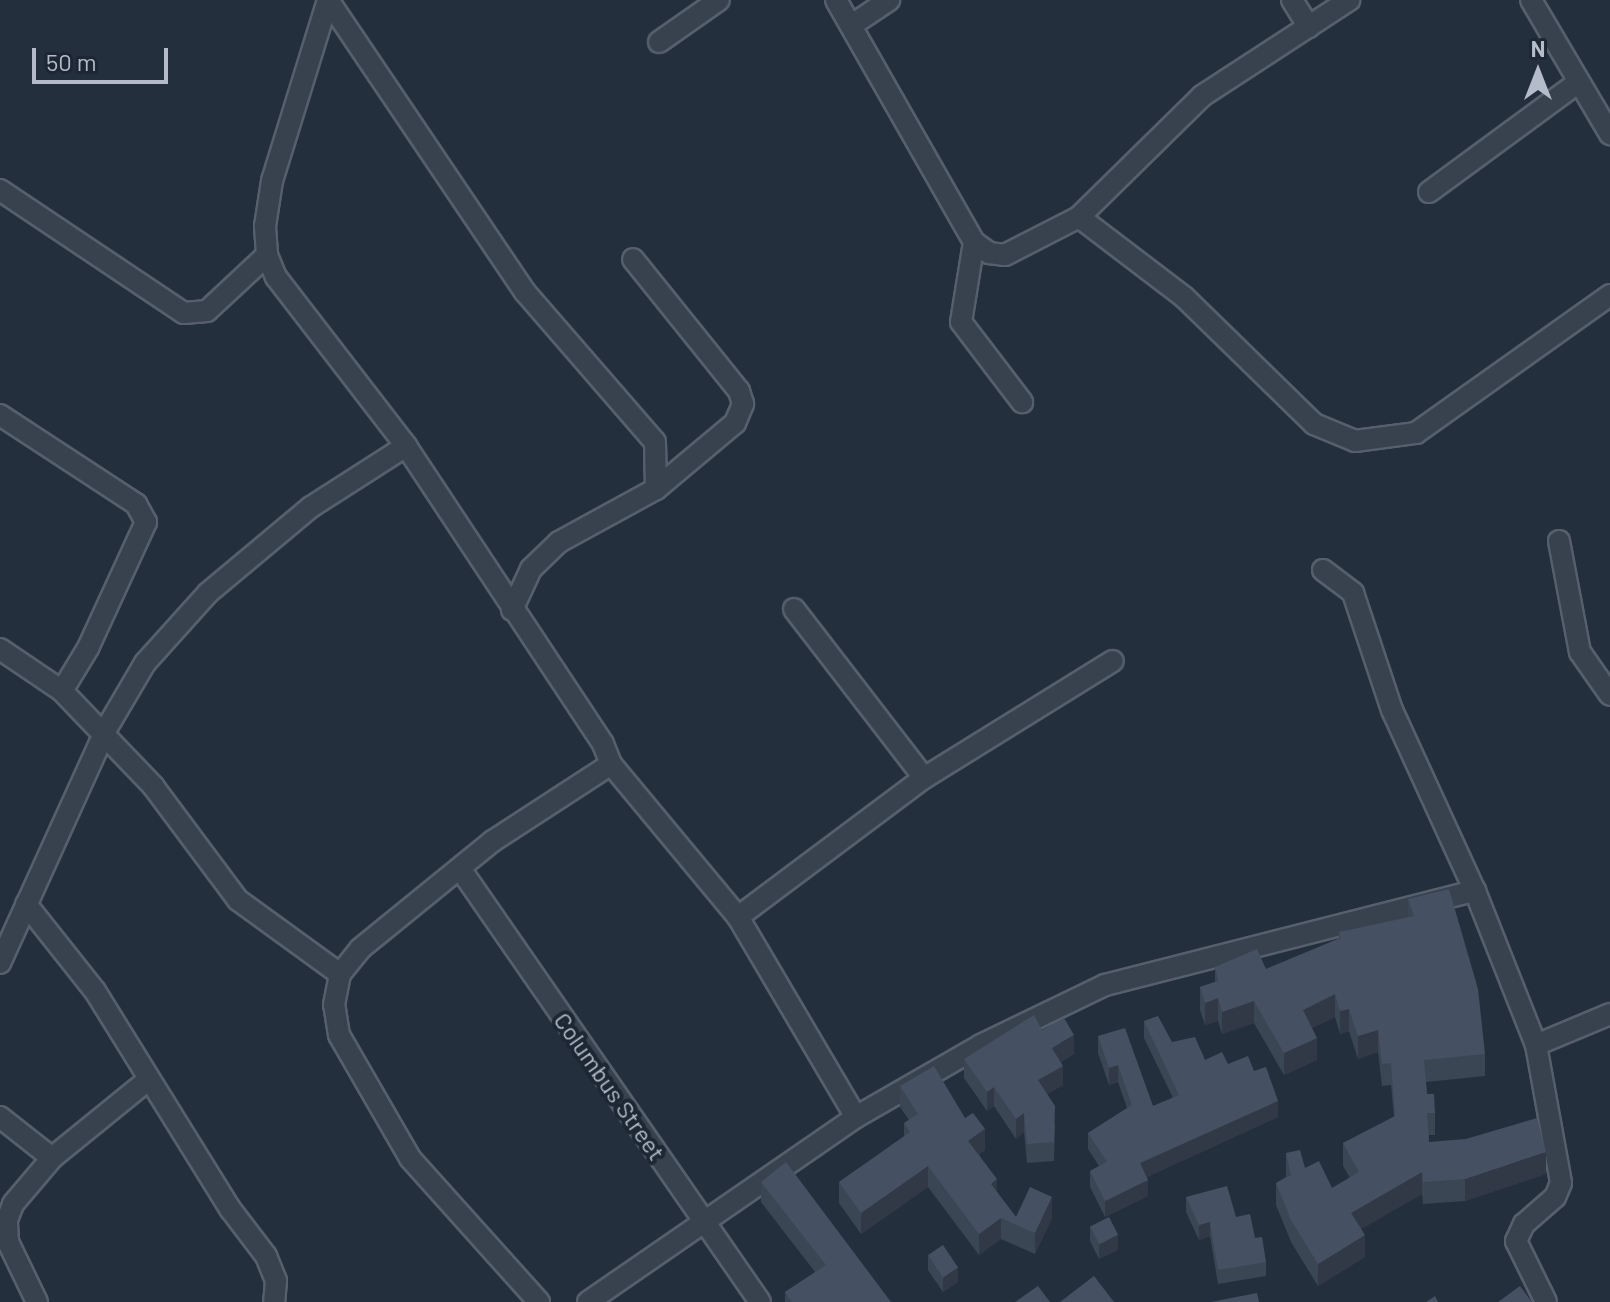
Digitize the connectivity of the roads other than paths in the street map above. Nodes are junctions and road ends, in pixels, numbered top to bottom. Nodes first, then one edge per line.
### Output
1 (328, 0) edge
2 (719, 0) edge
3 (836, 0) edge
4 (889, 0) edge
5 (1292, 0) edge
6 (1349, 0) edge
7 (1531, 0) edge
8 (852, 25) junction
9 (1309, 27) junction
10 (659, 42) dead end
11 (1579, 82) junction
12 (1610, 134) edge
13 (0, 190) edge
14 (1429, 192) dead end
15 (1079, 217) junction
16 (974, 242) junction
17 (267, 255) junction
18 (633, 259) dead end
19 (1610, 295) edge
20 (1022, 402) dead end
21 (0, 415) edge
22 (406, 446) junction
23 (656, 489) junction
24 (1559, 541) dead end
25 (1323, 570) dead end
26 (794, 609) dead end
27 (512, 610) junction
28 (0, 649) edge
29 (1113, 661) dead end
30 (62, 691) junction
31 (1610, 695) edge
32 (105, 731) junction
33 (611, 764) junction
34 (924, 778) junction
35 (461, 870) junction
36 (1475, 891) junction
37 (26, 904) junction
38 (738, 917) junction
39 (4, 941) edge
40 (0, 963) edge
41 (340, 974) junction
42 (1610, 1014) edge
43 (1536, 1045) junction
44 (148, 1080) junction
45 (0, 1117) edge
46 (856, 1117) junction
47 (52, 1158) junction
48 (703, 1220) junction
49 (37, 1302) edge
50 (274, 1302) edge
51 (539, 1302) edge
52 (588, 1302) edge
53 (760, 1302) edge
54 (1546, 1302) edge

1 - 17 street
1 - 23 street
2 - 10 street
3 - 8 street
4 - 8 street
5 - 9 street
6 - 9 street
7 - 11 street
8 - 16 street
9 - 15 street
11 - 12 street
11 - 14 street
13 - 17 street
15 - 16 street
15 - 19 street
16 - 20 street
17 - 22 street
18 - 23 street
21 - 30 street
22 - 27 street
22 - 32 street
23 - 27 street
24 - 31 street
25 - 36 street
26 - 34 street
27 - 33 street
28 - 30 street
29 - 34 street
30 - 32 street
32 - 37 street
32 - 41 street
33 - 35 street
33 - 38 street
34 - 38 street
35 - 41 street
35 - 48 street, Columbus Street
36 - 43 street
36 - 46 street
37 - 39 street
37 - 44 street
38 - 46 street
39 - 40 street
41 - 51 street
42 - 43 street
43 - 54 street
44 - 47 street
44 - 50 street
45 - 47 street
46 - 48 street
47 - 49 street
48 - 52 street
48 - 53 street, Columbus Street

